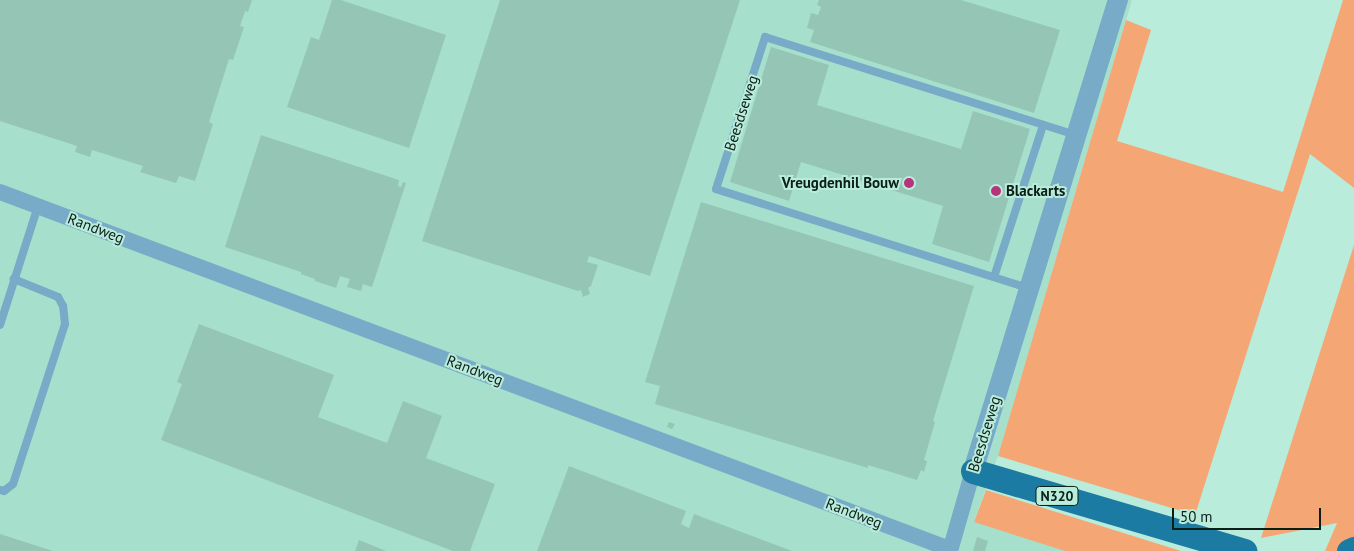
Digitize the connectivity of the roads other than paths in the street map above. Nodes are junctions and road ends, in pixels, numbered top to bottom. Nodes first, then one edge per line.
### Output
1 (1118, 0) edge
2 (1043, 125) junction
3 (1076, 136) junction
4 (0, 192) edge
5 (38, 206) junction
6 (994, 277) junction
7 (14, 279) junction
8 (1029, 288) junction
9 (0, 325) edge
10 (973, 471) junction
11 (0, 490) edge
12 (1354, 548) edge
13 (950, 550) edge
14 (1244, 551) edge
15 (1349, 551) edge

1 - 3 street, Beesdseweg
2 - 3 lane, Beesdseweg
2 - 6 lane
2 - 6 lane, Beesdseweg
3 - 8 street, Beesdseweg
4 - 5 street, Randweg
5 - 7 lane
5 - 13 street, Randweg
6 - 8 lane, Beesdseweg
7 - 9 lane
7 - 11 lane
8 - 10 street, Beesdseweg
10 - 13 street, Beesdseweg
10 - 14 main road, N320
12 - 15 main road

